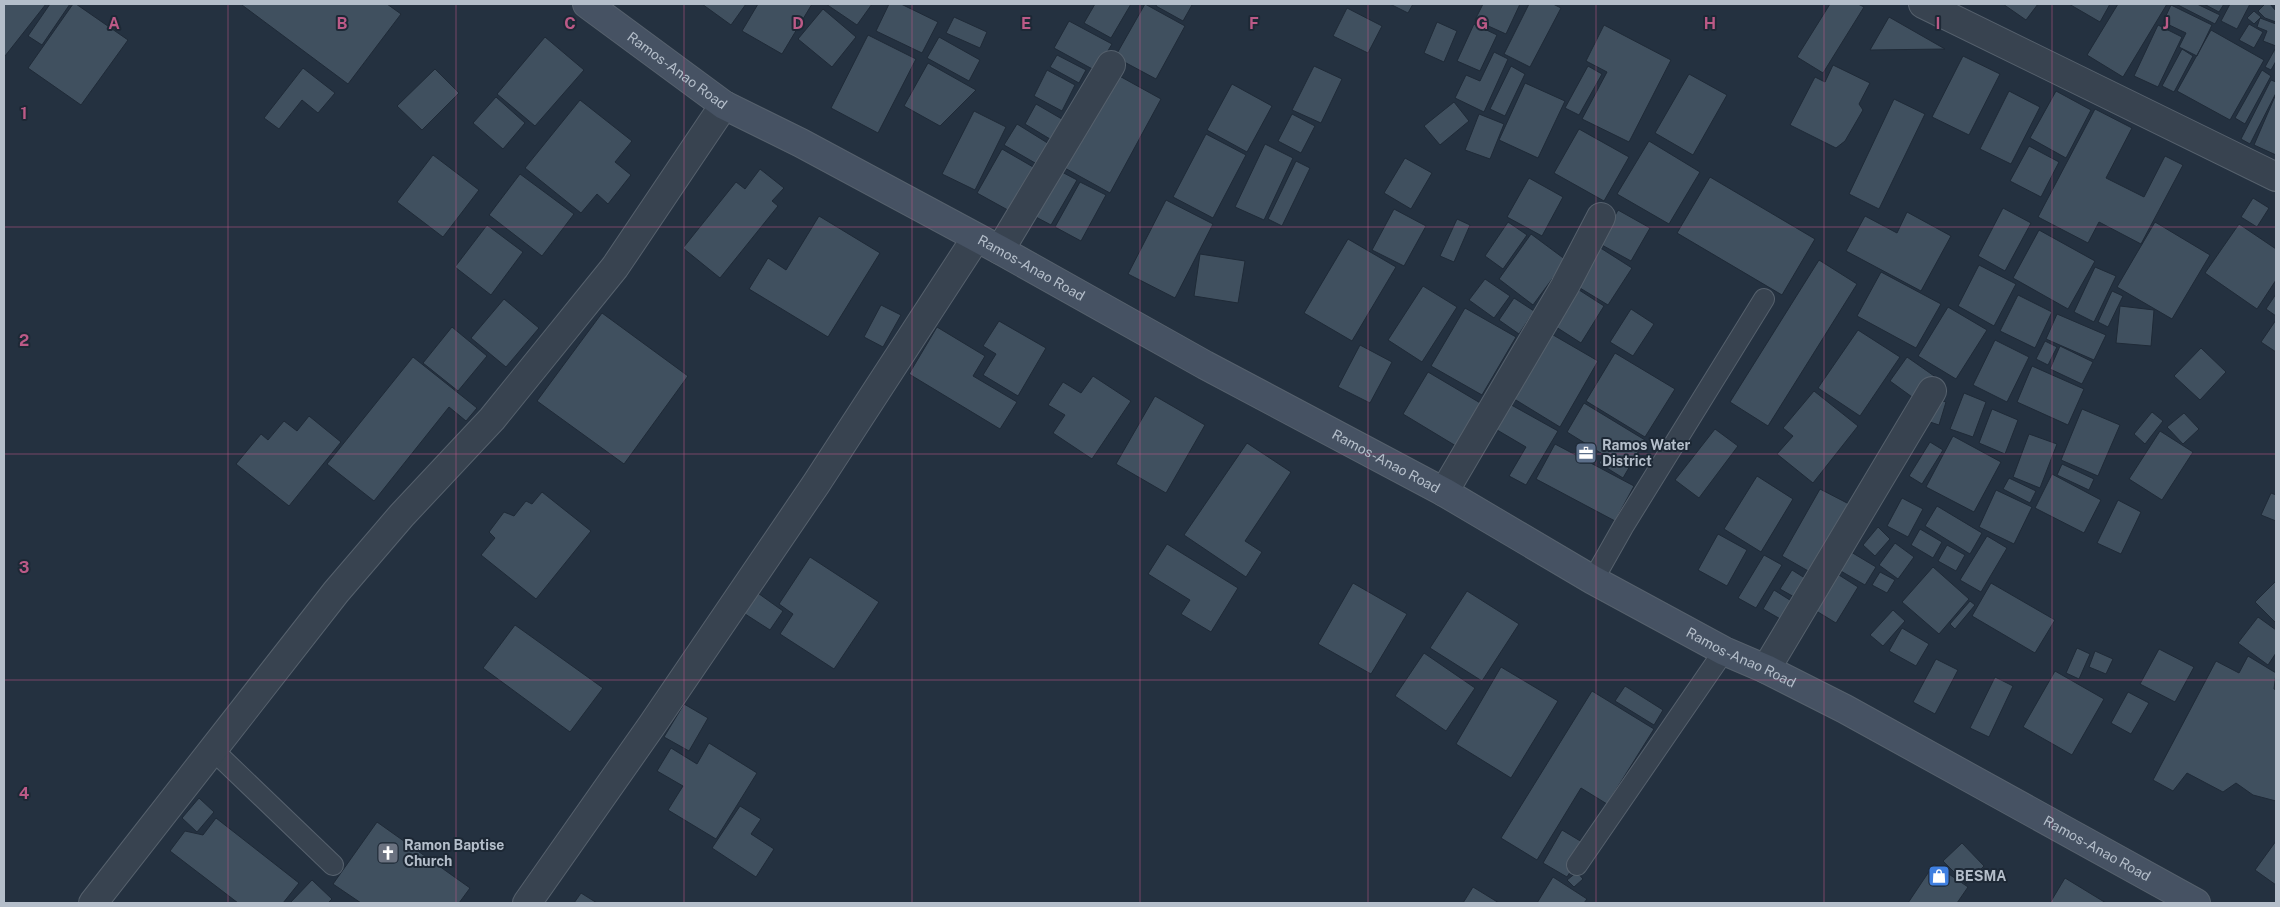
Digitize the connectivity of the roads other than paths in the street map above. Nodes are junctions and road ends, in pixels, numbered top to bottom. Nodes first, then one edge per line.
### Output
1 (586, 4) edge
2 (1922, 4) edge
3 (1111, 65) dead end
4 (724, 105) junction
5 (2276, 177) edge
6 (1601, 217) dead end
7 (976, 238) junction
8 (1000, 250) junction
9 (1764, 300) dead end
10 (1932, 391) dead end
11 (1444, 492) junction
12 (1593, 580) junction
13 (1724, 651) junction
14 (1766, 669) junction
15 (212, 749) junction
16 (332, 865) dead end
17 (1577, 865) dead end
18 (93, 903) edge
19 (526, 903) edge
20 (2196, 903) edge

1 - 4 main road, Ramos-Anao Road
2 - 5 street
3 - 8 street
4 - 7 main road, Ramos-Anao Road
4 - 15 street
6 - 11 street
7 - 8 main road, Ramos-Anao Road
7 - 19 street
8 - 11 main road, Ramos-Anao Road
9 - 12 lane
10 - 14 street
11 - 12 main road, Ramos-Anao Road
12 - 13 main road, Ramos-Anao Road
13 - 14 main road, Ramos-Anao Road
13 - 17 lane
14 - 20 main road, Ramos-Anao Road
15 - 16 lane
15 - 18 street

